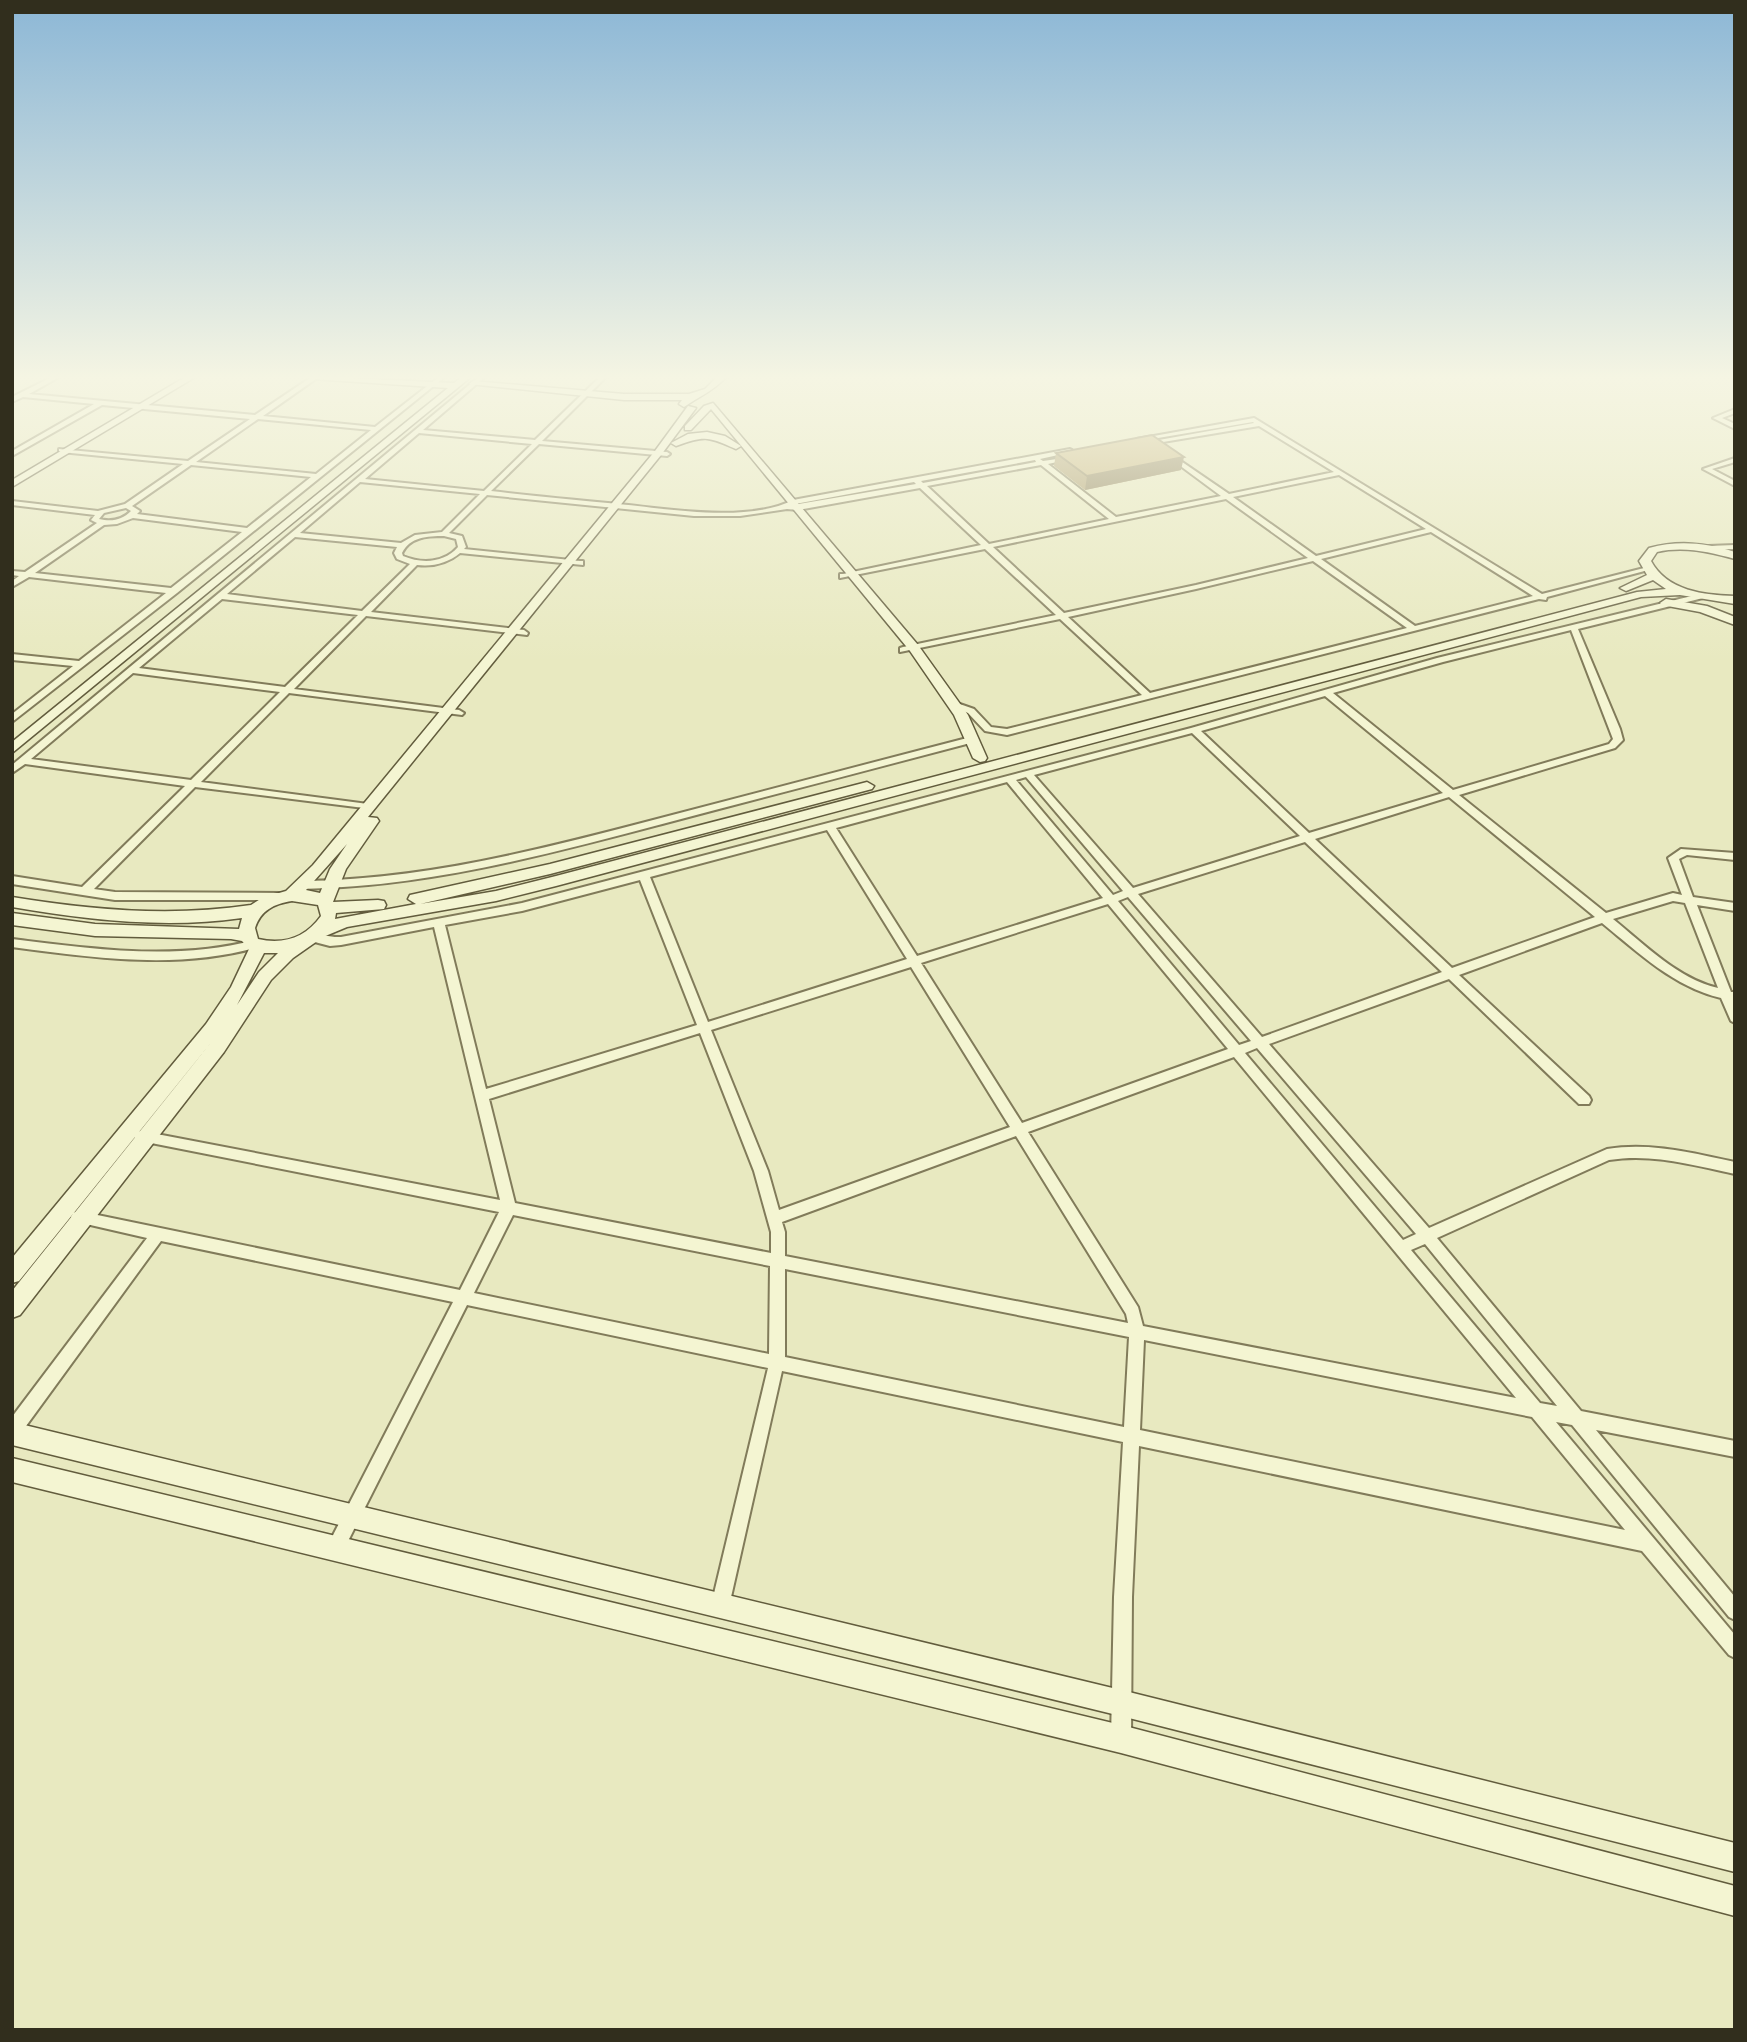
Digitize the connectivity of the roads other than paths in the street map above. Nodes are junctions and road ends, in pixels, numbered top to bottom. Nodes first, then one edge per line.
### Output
1 (30, 471) edge
2 (177, 471) edge
3 (271, 471) edge
4 (324, 471) edge
5 (335, 471) edge
6 (339, 471) edge
7 (368, 471) edge
8 (507, 471) edge
9 (648, 471) edge
10 (760, 471) edge
11 (761, 471) edge
12 (973, 471) edge
13 (991, 471) edge
14 (1053, 471) edge
15 (1191, 471) edge
16 (1338, 471) edge
17 (1710, 471) edge
18 (1341, 473) junction
19 (318, 476) junction
20 (358, 480) junction
21 (12, 482) edge
22 (919, 483) junction
23 (1735, 484) edge
24 (486, 492) junction
25 (1226, 497) junction
26 (12, 503) edge
27 (127, 506) junction
28 (621, 506) junction
29 (793, 506) junction
30 (99, 513) junction
31 (132, 516) junction
32 (1115, 520) junction
33 (102, 523) junction
34 (1432, 530) junction
35 (249, 531) junction
36 (293, 534) junction
37 (444, 534) junction
38 (402, 545) junction
39 (987, 546) junction
40 (459, 551) junction
41 (1732, 552) edge
42 (1314, 559) junction
43 (415, 563) junction
44 (574, 563) junction
45 (1651, 572) junction
46 (12, 573) edge
47 (26, 575) junction
48 (848, 575) junction
49 (12, 584) edge
50 (174, 591) junction
51 (1684, 591) junction
52 (220, 596) junction
53 (1700, 596) junction
54 (1542, 598) junction
55 (1717, 599) junction
56 (1735, 600) edge
57 (1666, 603) junction
58 (363, 614) junction
59 (1061, 615) junction
60 (1735, 618) edge
61 (1573, 626) junction
62 (1414, 629) junction
63 (518, 632) junction
64 (908, 649) junction
65 (12, 657) edge
66 (81, 664) junction
67 (131, 670) junction
68 (286, 691) junction
69 (1326, 692) junction
70 (1149, 697) junction
71 (954, 705) junction
72 (453, 713) junction
73 (12, 719) edge
74 (1194, 730) junction
75 (12, 736) edge
76 (971, 740) junction
77 (12, 749) edge
78 (980, 758) junction
79 (23, 761) junction
80 (12, 770) edge
81 (1028, 774) junction
82 (1010, 779) junction
83 (194, 784) junction
84 (1450, 794) junction
85 (368, 807) junction
86 (829, 825) junction
87 (1308, 838) junction
88 (1735, 857) edge
89 (644, 876) junction
90 (12, 880) edge
91 (84, 892) junction
92 (291, 892) junction
93 (1132, 894) junction
94 (327, 898) junction
95 (1113, 900) junction
96 (1690, 901) junction
97 (12, 902) edge
98 (1735, 907) edge
99 (257, 910) junction
100 (1603, 918) junction
101 (12, 919) edge
102 (439, 925) junction
103 (311, 937) junction
104 (254, 942) junction
105 (12, 943) edge
106 (914, 961) junction
107 (1450, 973) junction
108 (1730, 997) edge
109 (1735, 1018) edge
110 (705, 1029) junction
111 (1261, 1042) junction
112 (1239, 1050) junction
113 (481, 1096) junction
114 (1584, 1100) dead end
115 (1019, 1130) junction
116 (127, 1133) junction
117 (148, 1137) junction
118 (1735, 1168) edge
119 (509, 1208) junction
120 (61, 1214) junction
121 (83, 1218) junction
122 (775, 1218) junction
123 (158, 1234) junction
124 (1427, 1236) junction
125 (1402, 1247) junction
126 (780, 1261) junction
127 (12, 1274) edge
128 (464, 1297) junction
129 (12, 1308) edge
130 (1137, 1331) junction
131 (777, 1361) junction
132 (1535, 1409) junction
133 (1577, 1418) junction
134 (12, 1432) edge
135 (1132, 1437) junction
136 (1735, 1448) edge
137 (12, 1470) edge
138 (353, 1514) junction
139 (1649, 1544) junction
140 (336, 1547) junction
141 (720, 1606) junction
142 (1735, 1611) edge
143 (1735, 1649) edge
144 (1120, 1703) junction
145 (1121, 1739) junction
146 (1735, 1858) edge
147 (1735, 1900) edge

1 - 21 street
2 - 27 street
3 - 19 street
4 - 19 street
5 - 75 street
6 - 77 street
7 - 20 street
8 - 24 street
9 - 28 street
10 - 29 street
11 - 29 street
12 - 22 street
13 - 22 street
14 - 32 street
15 - 25 street
16 - 18 street
17 - 23 street
18 - 25 street
18 - 34 street
19 - 35 street
20 - 24 street
20 - 36 street
22 - 29 street
22 - 39 street
24 - 28 street
24 - 37 street
25 - 32 street
25 - 42 street
26 - 30 street
27 - 30 street
27 - 31 street
28 - 29 street
28 - 44 street
29 - 48 street
30 - 33 street
31 - 33 street
31 - 35 street
32 - 39 street
33 - 47 street
34 - 42 street
34 - 54 street
35 - 50 street
36 - 38 street
36 - 52 street
37 - 38 street
37 - 40 street
38 - 43 street
39 - 48 street
39 - 59 street
40 - 43 street
40 - 44 street
41 - 45 street
42 - 59 street
42 - 62 street
43 - 58 street
44 - 63 street
45 - 51 street
45 - 54 street
45 - 78 street
46 - 47 street
47 - 49 street
47 - 50 street
48 - 64 street
50 - 66 street
51 - 53 street
51 - 103 street
52 - 58 street
52 - 67 street
53 - 55 street
53 - 57 street
54 - 62 street
55 - 56 street
55 - 60 street
57 - 60 street
57 - 61 street
58 - 63 street
58 - 68 street
59 - 64 street
59 - 70 street
61 - 69 street
61 - 84 street
62 - 70 street
63 - 72 street
64 - 71 street
64 - 76 street
65 - 66 street
66 - 73 street
67 - 68 street
67 - 79 street
68 - 72 street
68 - 83 street
69 - 74 street
69 - 84 street
70 - 71 street
71 - 76 street
72 - 85 street
72 - 94 street
74 - 81 street
74 - 87 street
76 - 78 street
76 - 94 street
78 - 94 street
79 - 80 street
79 - 83 street
81 - 82 street
81 - 93 street
82 - 86 street
82 - 95 street
83 - 85 street
83 - 91 street
84 - 87 street
84 - 100 street
85 - 92 street
86 - 89 street
86 - 106 street
87 - 93 street
87 - 107 street
88 - 96 street
89 - 102 street
89 - 110 street
90 - 91 street
91 - 92 street
92 - 94 street
92 - 99 street
93 - 95 street
93 - 111 street
94 - 103 street
95 - 106 street
95 - 112 street
96 - 98 street
96 - 100 street
96 - 108 street
97 - 99 street
99 - 104 street
100 - 107 street
100 - 108 street
101 - 104 street
102 - 103 street
102 - 113 street
103 - 104 street
103 - 117 street
104 - 105 street
104 - 116 street
106 - 110 street
106 - 115 street
107 - 111 street
107 - 114 street
108 - 109 street
110 - 113 street
110 - 122 street
111 - 112 street
111 - 124 street
112 - 115 street
112 - 125 street
113 - 119 street
115 - 122 street
115 - 130 street
116 - 117 street
116 - 120 street
117 - 119 street
117 - 121 street
118 - 124 street
119 - 126 street
119 - 128 street
120 - 121 street
120 - 127 street
121 - 123 street
121 - 129 street
122 - 126 street
123 - 128 street
123 - 134 street
124 - 125 street
124 - 133 street
125 - 132 street
126 - 130 street
126 - 131 street
128 - 131 street
128 - 138 street
130 - 132 street
130 - 135 street
131 - 135 street
131 - 141 street
132 - 133 street
132 - 139 street
133 - 136 street
133 - 142 street
134 - 138 street
135 - 139 street
135 - 144 street
137 - 140 street
138 - 140 street
138 - 141 street
139 - 143 street
140 - 145 street
141 - 144 street
144 - 145 street
144 - 146 street
145 - 147 street

